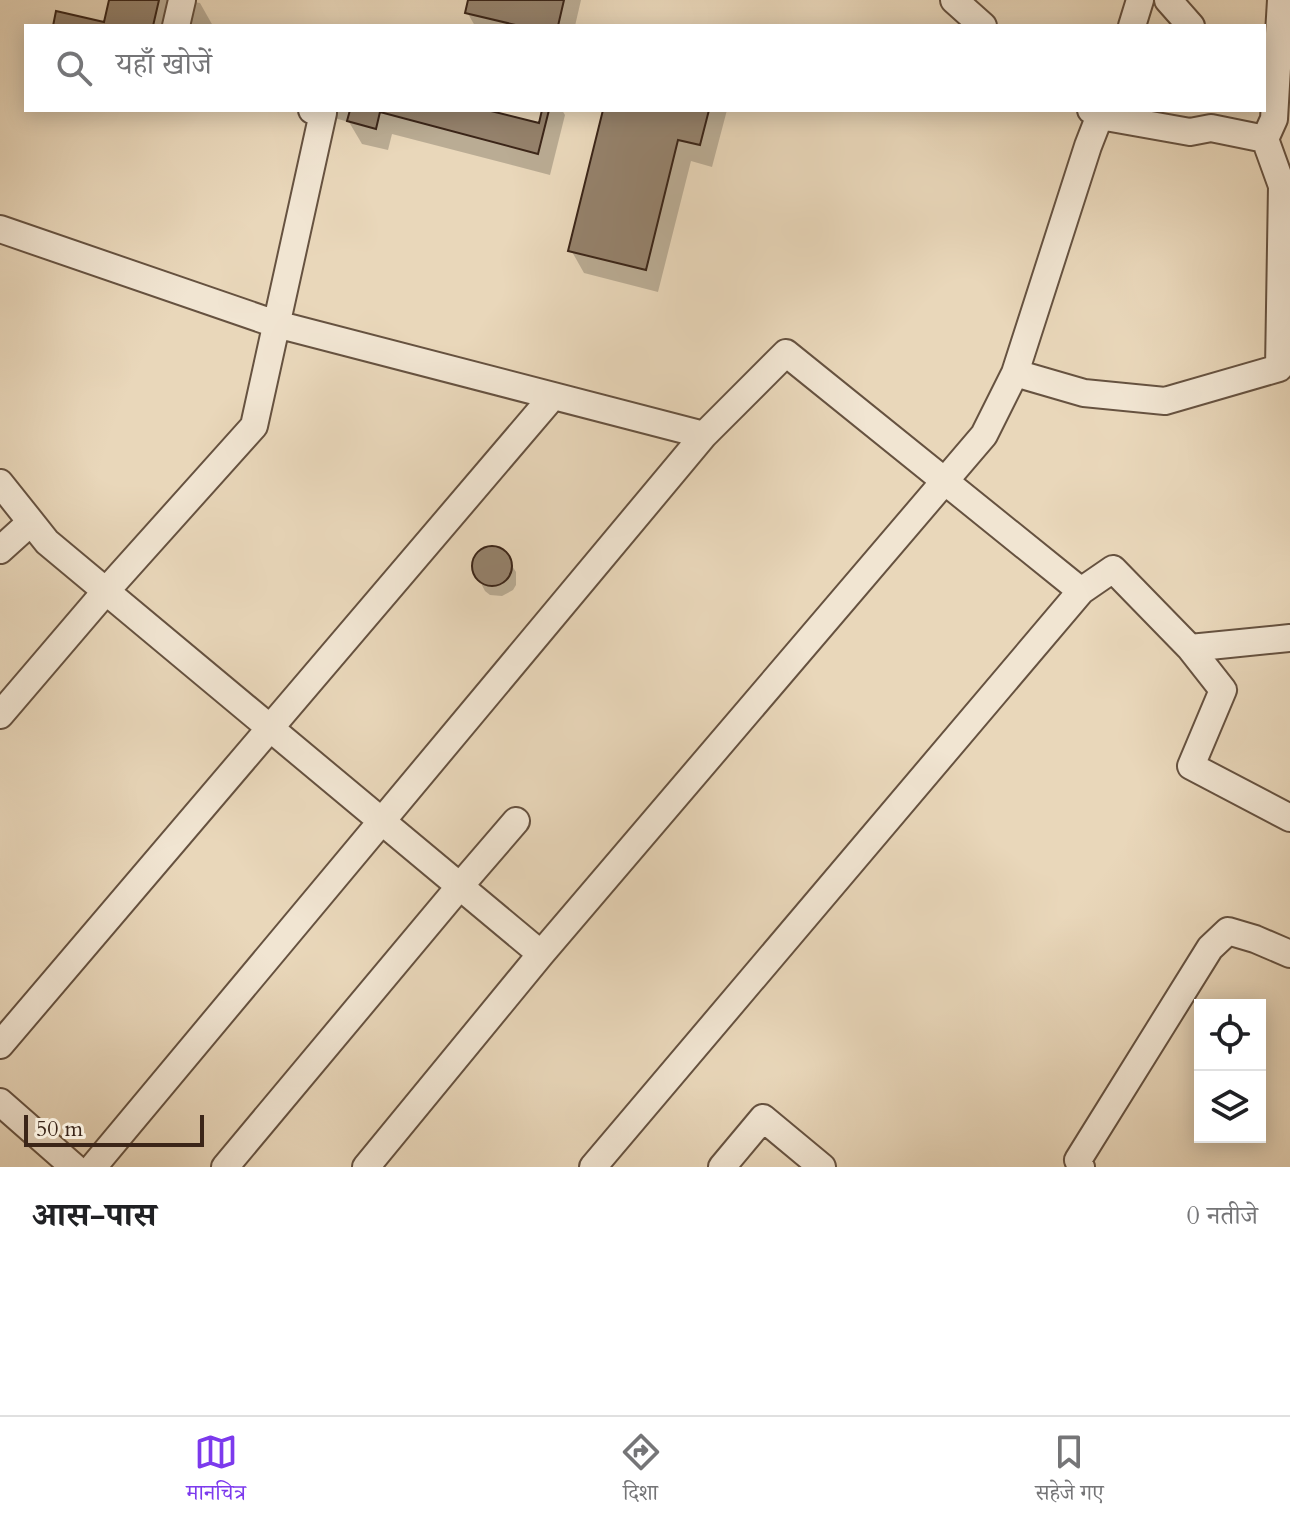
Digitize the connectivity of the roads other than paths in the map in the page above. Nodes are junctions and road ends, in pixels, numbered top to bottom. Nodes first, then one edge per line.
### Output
1 (182, 0) edge
2 (954, 0) edge
3 (1140, 0) edge
4 (1168, 0) edge
5 (1281, 0) edge
6 (176, 24) edge
7 (981, 24) edge
8 (1133, 24) edge
9 (1189, 24) edge
10 (319, 112) edge
11 (1098, 112) edge
12 (1210, 119) edge
13 (1265, 139) junction
14 (1286, 186) edge
15 (0, 229) edge
16 (276, 324) junction
17 (1015, 373) junction
18 (553, 396) junction
19 (704, 435) junction
20 (944, 481) junction
21 (0, 483) edge
22 (31, 522) junction
23 (0, 550) edge
24 (106, 591) junction
25 (1081, 591) junction
26 (1290, 638) edge
27 (1190, 648) junction
28 (0, 715) edge
29 (270, 728) junction
30 (1290, 818) edge
31 (382, 821) junction
32 (516, 821) dead end
33 (460, 886) junction
34 (541, 954) junction
35 (1290, 954) edge
36 (0, 1045) edge
37 (0, 1102) edge
38 (74, 1167) edge
39 (93, 1167) edge
40 (225, 1167) edge
41 (366, 1167) edge
42 (593, 1167) edge
43 (722, 1167) edge
44 (822, 1167) edge
45 (1081, 1167) edge

1 - 6 street
2 - 7 street
3 - 8 street
4 - 9 street
5 - 13 street
10 - 16 street
11 - 12 street
11 - 17 street
12 - 13 street
13 - 14 street
14 - 17 street
15 - 16 street
16 - 18 street
16 - 24 street
17 - 20 street
18 - 19 street
18 - 29 street
19 - 20 street
19 - 31 street
20 - 25 street
20 - 34 street
21 - 22 street
22 - 23 street
22 - 24 street
24 - 28 street
24 - 29 street
25 - 27 street
25 - 42 street
26 - 27 street
27 - 30 street
29 - 31 street
29 - 36 street
31 - 33 street
31 - 39 street
32 - 33 street
33 - 34 street
33 - 40 street
34 - 41 street
35 - 45 street
37 - 38 street
43 - 44 street

